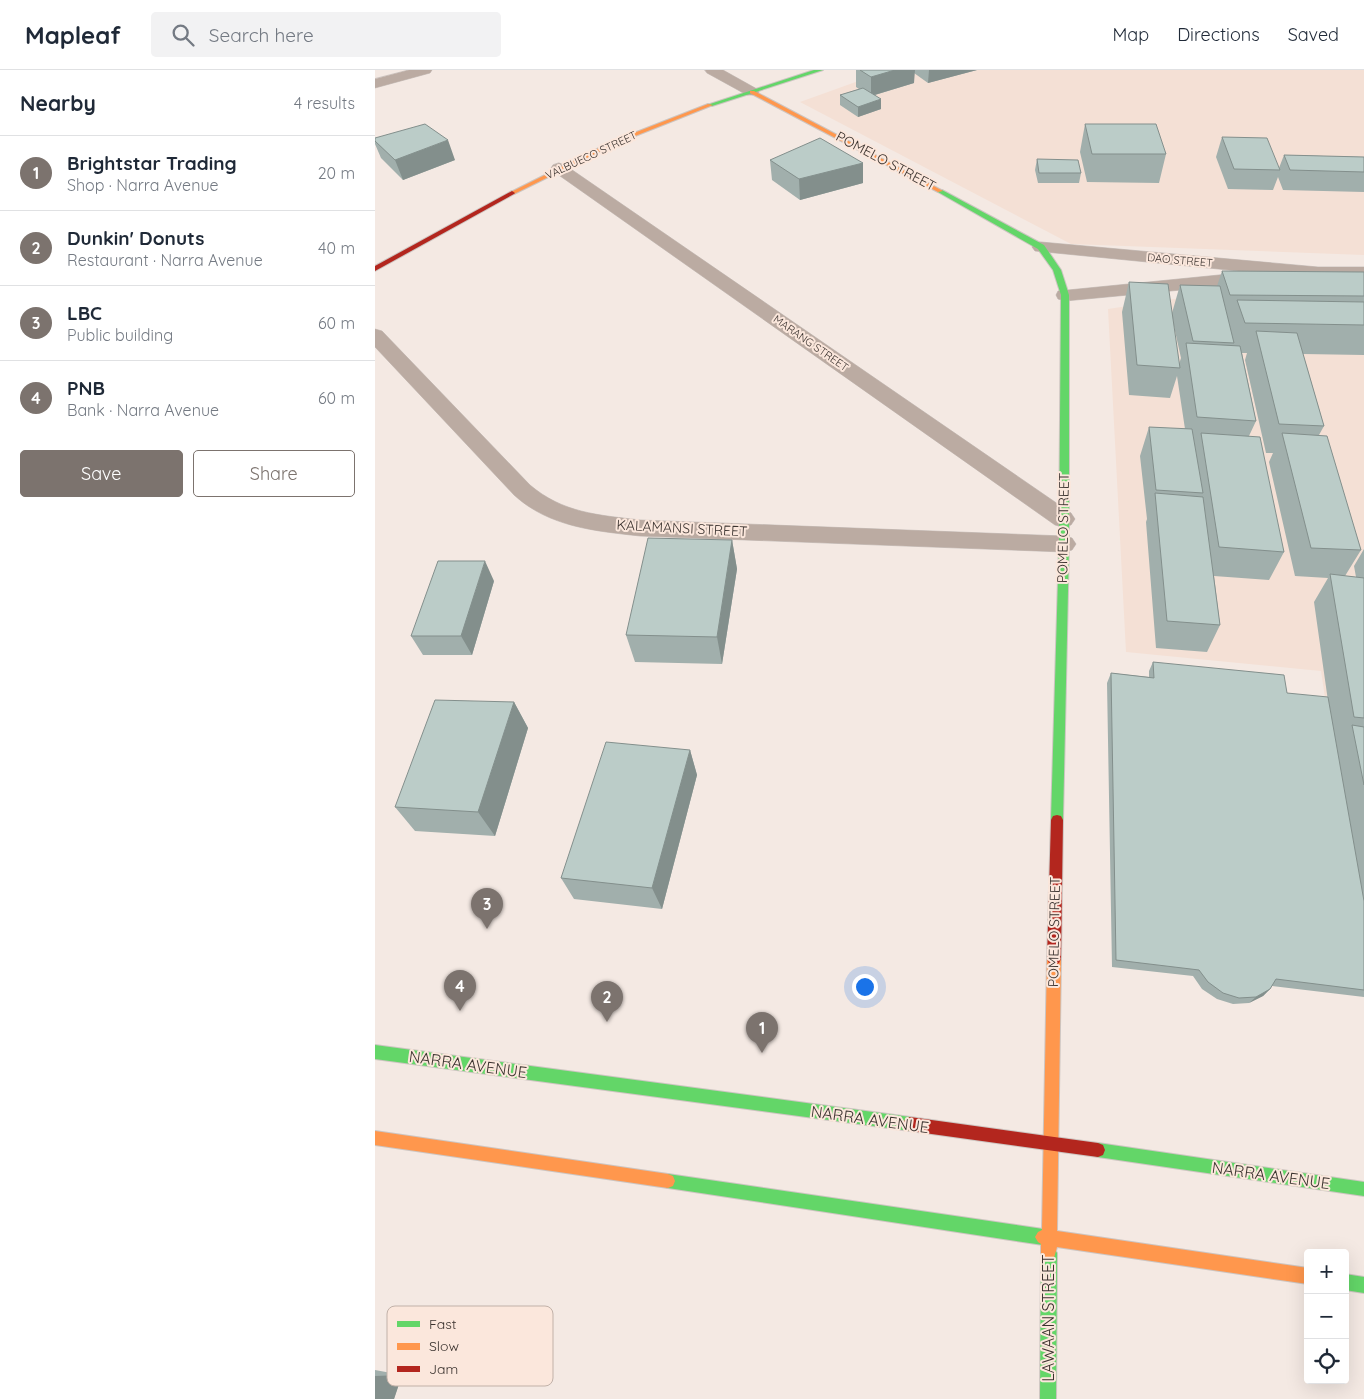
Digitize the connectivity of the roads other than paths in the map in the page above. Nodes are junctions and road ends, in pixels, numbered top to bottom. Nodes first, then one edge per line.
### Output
1 (424, 70) edge
2 (712, 70) edge
3 (820, 70) edge
4 (375, 84) edge
5 (752, 92) junction
6 (559, 168) junction
7 (1041, 247) junction
8 (375, 269) edge
9 (1364, 272) edge
10 (1319, 273) junction
11 (1065, 296) junction
12 (375, 335) edge
13 (1063, 519) junction
14 (1064, 544) junction
15 (375, 1052) edge
16 (375, 1138) edge
17 (1049, 1143) junction
18 (1364, 1189) edge
19 (1048, 1238) junction
20 (1304, 1275) edge
21 (1349, 1283) edge
22 (1364, 1285) edge
23 (1048, 1399) edge

1 - 4 street
2 - 5 street
3 - 5 main road, VALBUECO STREET
5 - 6 main road, VALBUECO STREET
5 - 7 main road, POMELO STREET
6 - 8 main road, VALBUECO STREET
6 - 13 street, MARANG STREET
7 - 10 street, DAO STREET
7 - 11 main road, POMELO STREET
9 - 10 street, DAO STREET
10 - 11 street, DAO STREET
11 - 13 main road, POMELO STREET
12 - 14 street, KALAMANSI STREET
13 - 14 main road, POMELO STREET
14 - 17 main road, POMELO STREET
15 - 17 main road, NARRA AVENUE
16 - 19 main road
17 - 18 main road, NARRA AVENUE
17 - 19 main road, POMELO STREET
19 - 20 main road
19 - 23 main road, LAWAAN STREET
21 - 22 main road

